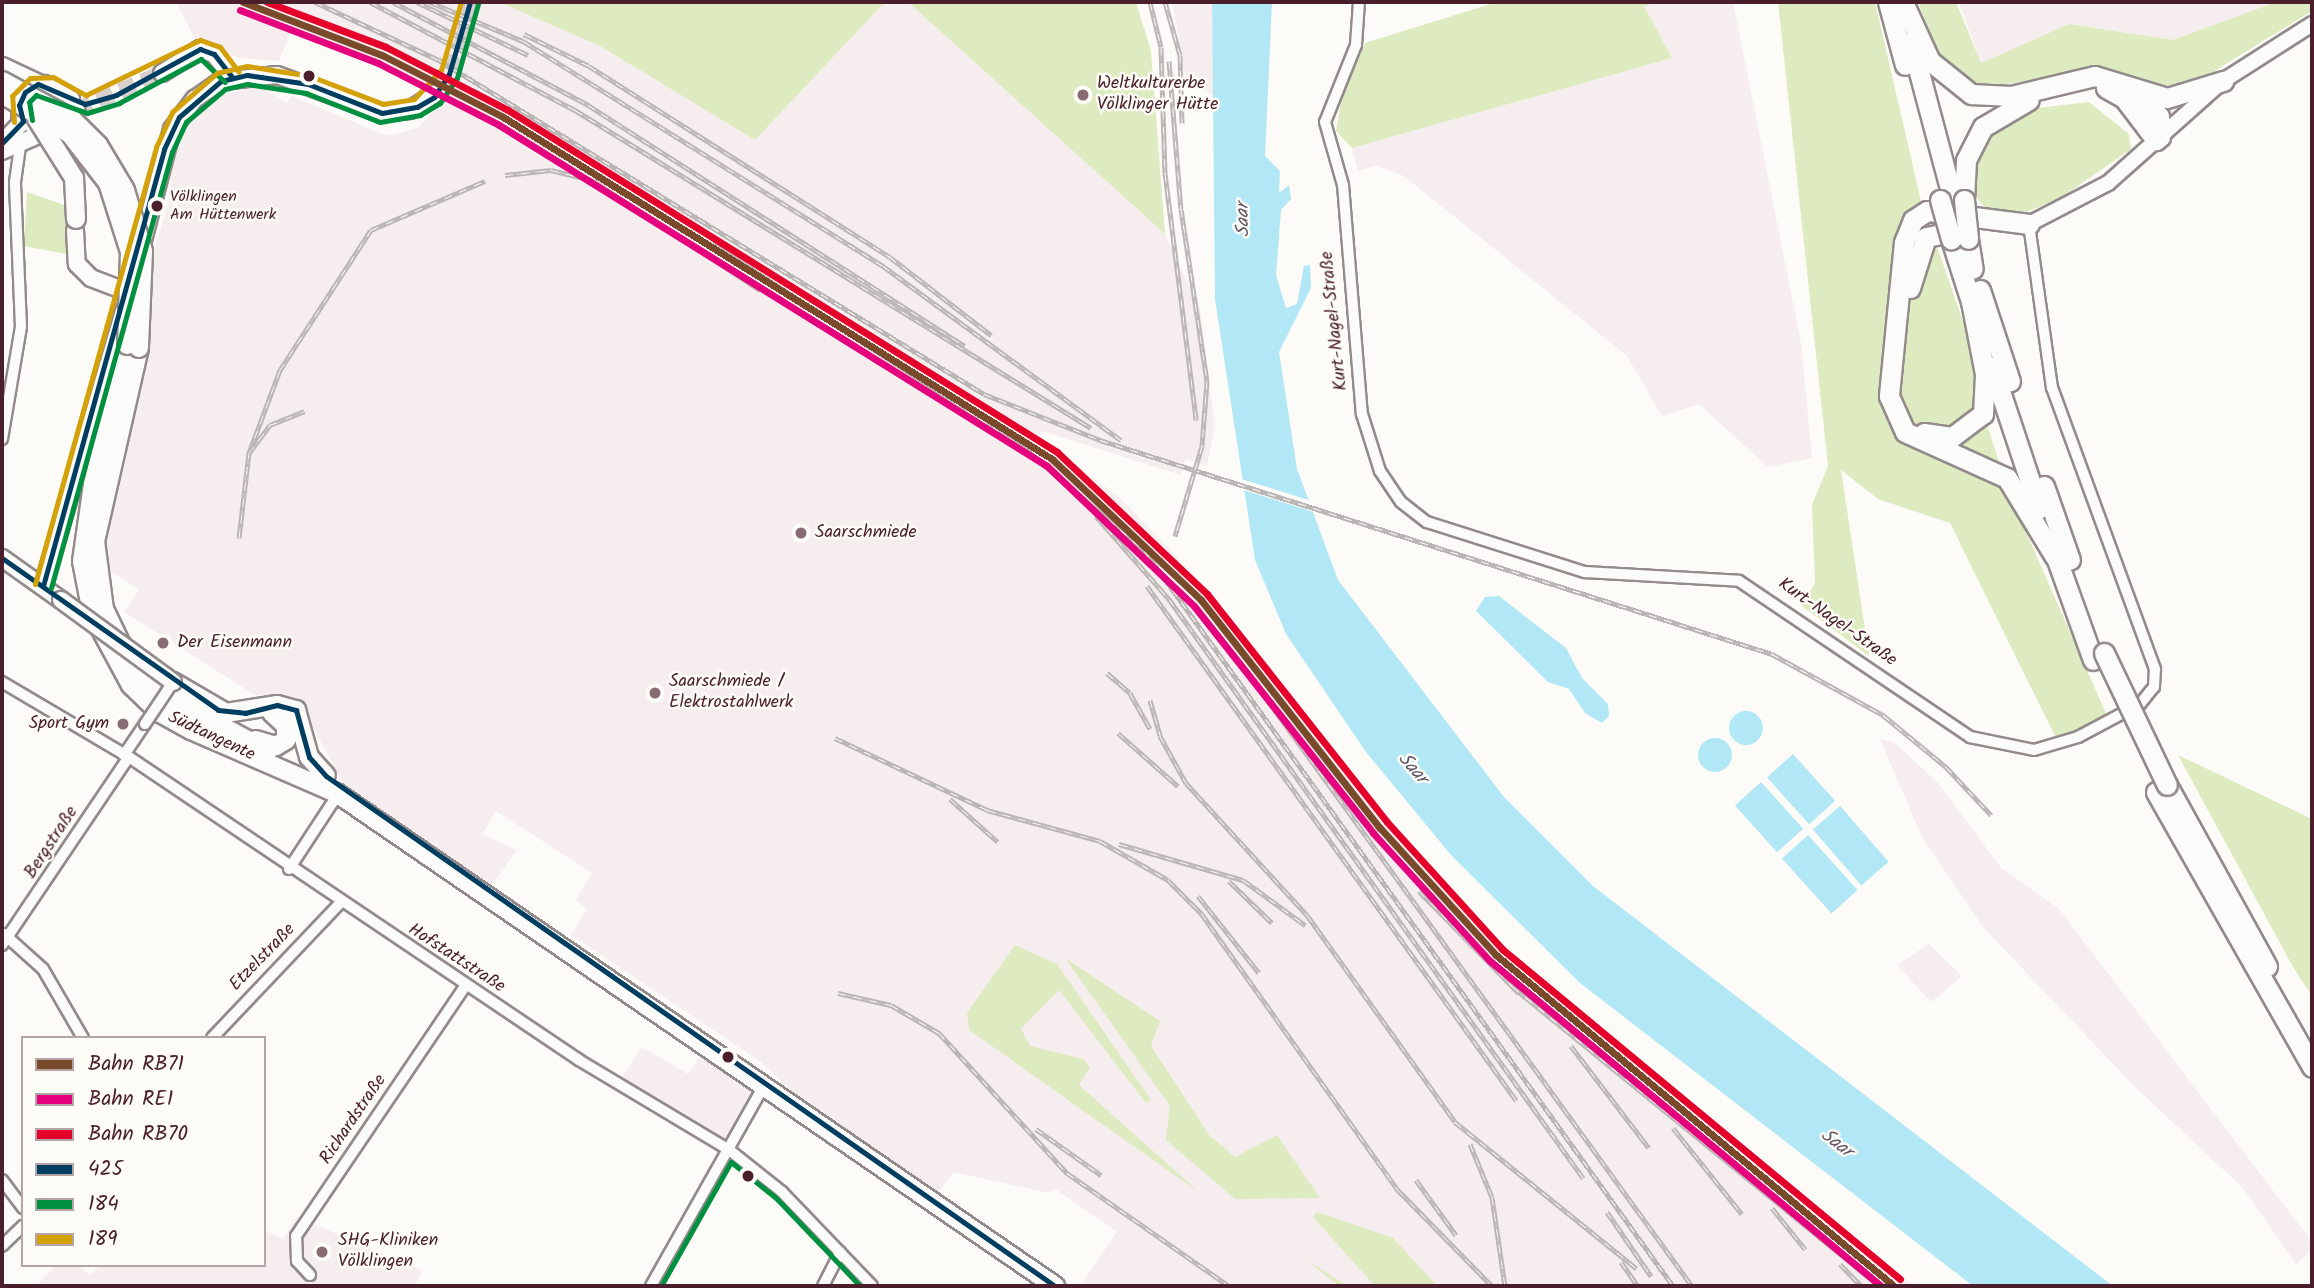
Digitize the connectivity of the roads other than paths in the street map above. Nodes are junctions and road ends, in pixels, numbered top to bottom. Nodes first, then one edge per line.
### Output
1 (1359, 2) edge
2 (1888, 2) edge
3 (1902, 2) edge
4 (2312, 24) edge
5 (2, 67) edge
6 (162, 73) tunnel mouth
7 (232, 77) junction
8 (2, 80) edge
9 (31, 80) junction
10 (2223, 81) junction
11 (2131, 89) junction
12 (438, 92) tunnel mouth
13 (2, 97) edge
14 (22, 110) junction
15 (41, 131) junction
16 (2158, 139) junction
17 (2, 143) edge
18 (20, 145) junction
19 (2, 151) edge
20 (1952, 200) junction
21 (76, 224) joint
22 (2029, 224) junction
23 (1961, 239) junction
24 (128, 292) junction
25 (1971, 301) junction
26 (133, 346) junction
27 (2, 439) edge
28 (2055, 557) junction
29 (2, 558) edge
30 (43, 586) junction
31 (2099, 657) junction
32 (173, 681) junction
33 (2, 682) edge
34 (265, 712) junction
35 (227, 731) junction
36 (126, 756) junction
37 (289, 763) junction
38 (326, 776) junction
39 (2162, 788) junction
40 (338, 794) junction
41 (289, 869) junction
42 (340, 903) junction
43 (510, 910) junction
44 (5, 934) edge
45 (2, 945) edge
46 (466, 986) junction
47 (82, 1036) edge
48 (214, 1036) edge
49 (2312, 1043) edge
50 (2312, 1067) edge
51 (765, 1084) junction
52 (728, 1149) junction
53 (2, 1180) edge
54 (5, 1191) edge
55 (21, 1206) edge
56 (21, 1228) edge
57 (2, 1246) edge
58 (840, 1252) junction
59 (310, 1275) dead end
60 (651, 1286) edge
61 (823, 1286) edge
62 (872, 1286) edge
63 (1055, 1286) edge

1 - 22 street, Kurt-Nagel-Straße
2 - 20 highway
3 - 11 highway
3 - 20 highway
4 - 10 street
5 - 9 main road
6 - 7 main road
7 - 12 main road
7 - 24 main road
8 - 26 main road, Südtangente, bridge
9 - 14 main road
9 - 15 main road
10 - 11 highway
10 - 16 street
11 - 16 highway
13 - 14 main road, Südtangente, bridge
14 - 15 main road
14 - 17 main road
14 - 21 main road, bridge
14 - 26 main road, Südtangente, bridge
15 - 18 main road
16 - 20 highway
16 - 22 street
18 - 19 main road
18 - 27 street
20 - 23 highway, bridge
21 - 24 main road
22 - 25 highway
22 - 28 highway
23 - 25 highway
23 - 31 highway
24 - 30 main road
25 - 28 highway
26 - 35 main road, Südtangente
26 - 37 main road, Südtangente
28 - 31 highway
29 - 30 main road
30 - 32 main road, bridge
31 - 39 highway
32 - 34 main road
32 - 36 street, Bergstraße, bridge
33 - 36 street, Hofstattstraße
34 - 35 main road
34 - 37 main road
34 - 38 main road
35 - 37 main road, Südtangente
36 - 41 street, Hofstattstraße
36 - 44 street, Bergstraße
37 - 38 main road
37 - 40 main road
38 - 43 main road
39 - 49 highway
39 - 50 highway
40 - 41 street
40 - 43 main road
41 - 42 street, Hofstattstraße
42 - 46 street, Hofstattstraße
42 - 48 street, Etzelstraße
43 - 51 main road
44 - 45 street, Bergstraße
44 - 47 street
46 - 52 street, Hofstattstraße
46 - 59 street, Richardstraße
51 - 52 street
51 - 63 main road
52 - 58 street, Hofstattstraße
52 - 60 street
53 - 54 street
54 - 55 street
56 - 57 street
58 - 61 street
58 - 62 street, Hofstattstraße

